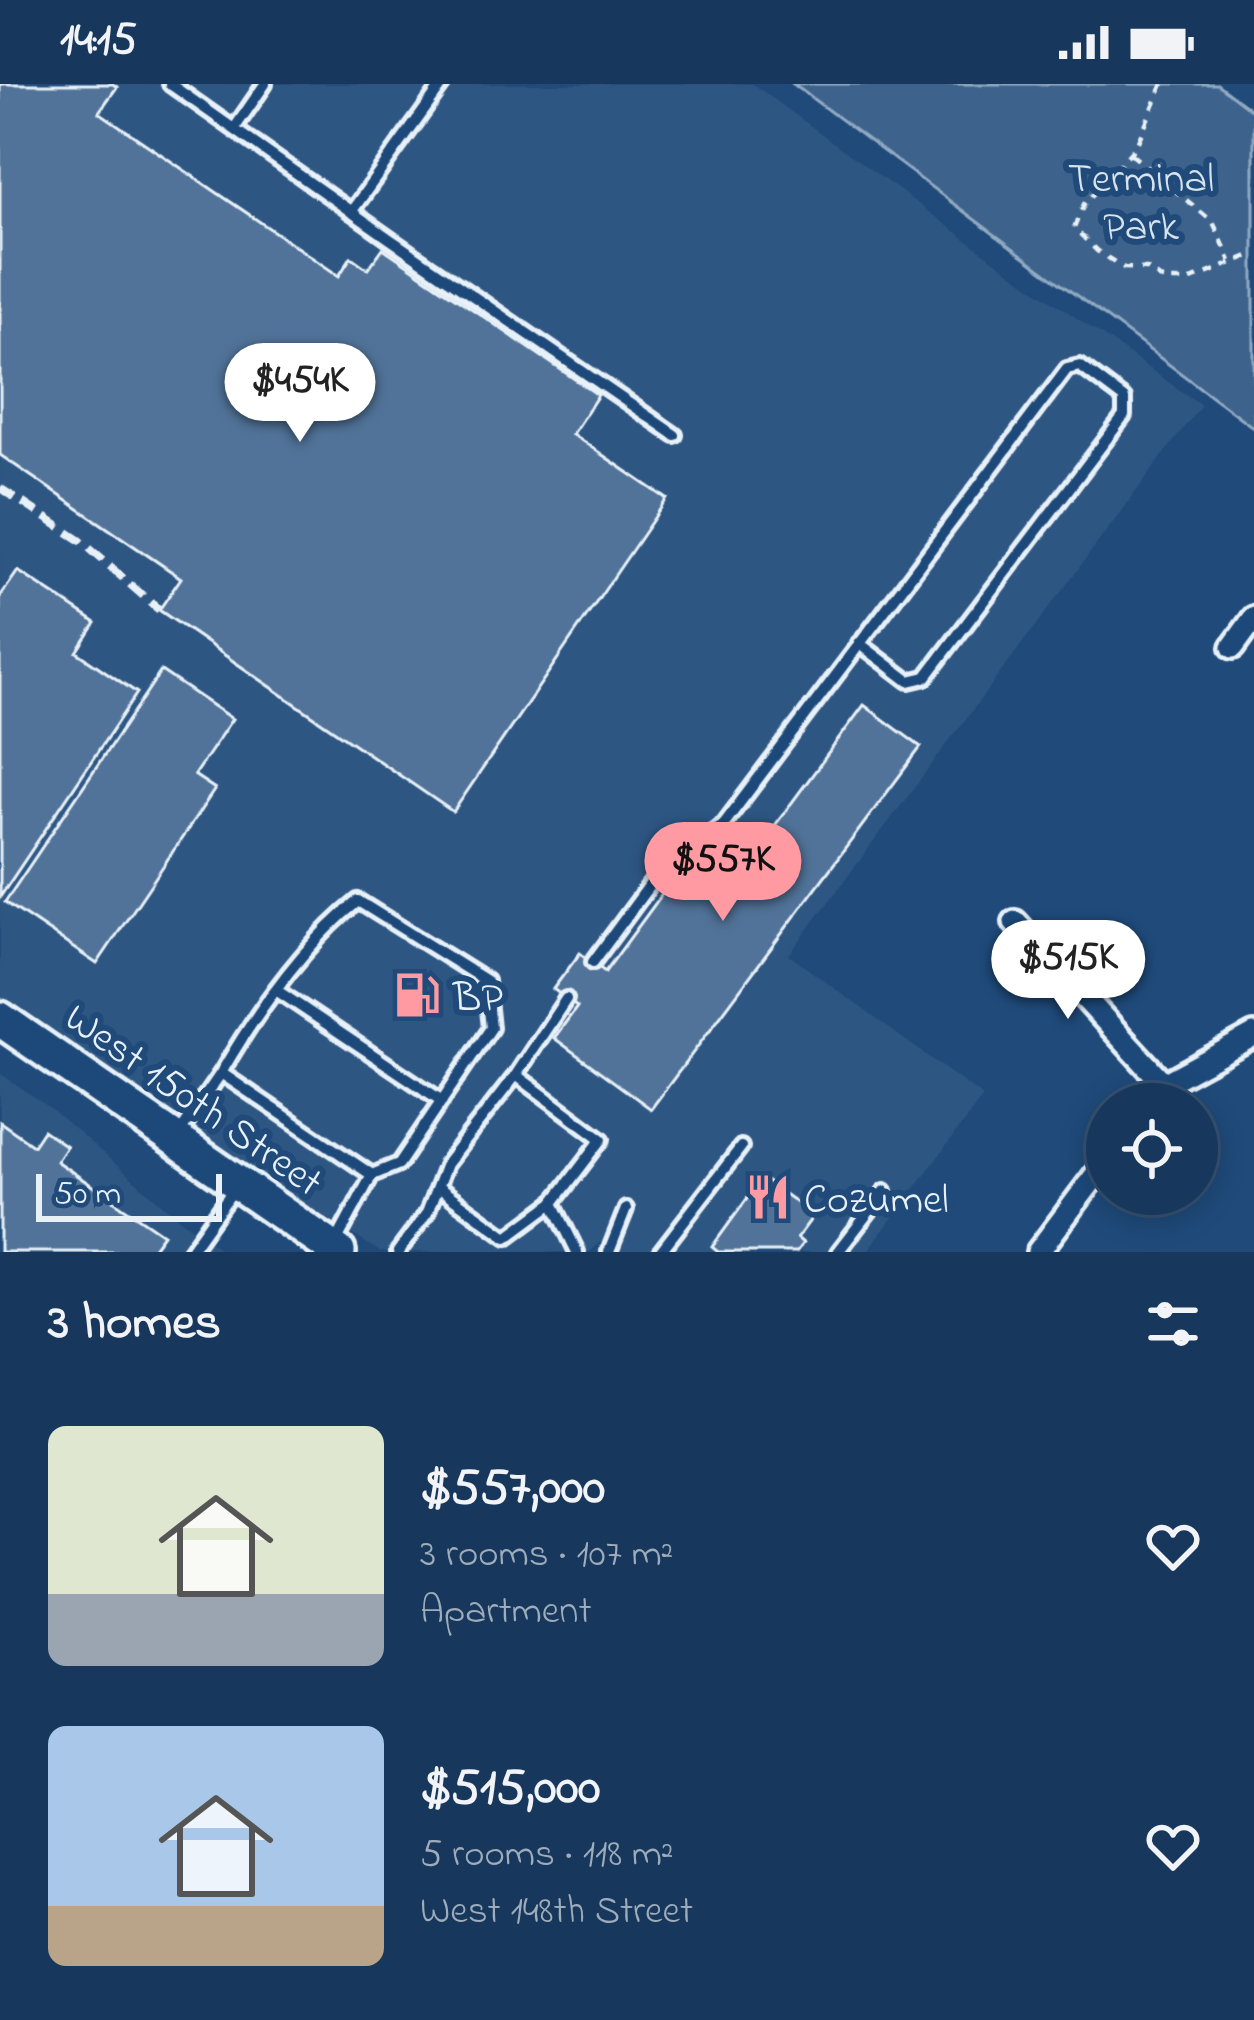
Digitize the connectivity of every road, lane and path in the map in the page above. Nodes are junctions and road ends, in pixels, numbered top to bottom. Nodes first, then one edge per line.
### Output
1 (265, 84) edge
2 (443, 84) edge
3 (1163, 84) edge
4 (174, 85) edge
5 (234, 129) junction
6 (1130, 153) junction
7 (351, 212) junction
8 (1254, 254) edge
9 (1232, 262) junction
10 (675, 435) dead end
11 (1254, 618) edge
12 (859, 643) junction
13 (1233, 647) dead end
14 (1015, 922) dead end
15 (593, 962) dead end
16 (276, 990) junction
17 (566, 999) dead end
18 (0, 1019) edge
19 (1254, 1035) edge
20 (221, 1073) junction
21 (516, 1075) junction
22 (1163, 1083) edge
23 (1166, 1083) edge
24 (442, 1101) junction
25 (175, 1139) junction
26 (741, 1147) dead end
27 (372, 1175) junction
28 (238, 1183) junction
29 (437, 1187) junction
30 (1086, 1188) edge
31 (885, 1191) dead end
32 (553, 1203) junction
33 (626, 1209) dead end
34 (336, 1250) edge
35 (189, 1252) edge
36 (398, 1252) edge
37 (578, 1252) edge
38 (609, 1252) edge
39 (660, 1252) edge
40 (838, 1252) edge
41 (1038, 1252) edge

1 - 5 lane
2 - 7 lane
3 - 6 path
4 - 5 lane
5 - 7 lane
6 - 9 path
6 - 9 path
7 - 10 lane
8 - 9 path
11 - 13 street
12 - 12 lane
12 - 15 lane
14 - 22 street
16 - 20 lane
16 - 24 lane
16 - 24 lane
17 - 21 lane
18 - 25 main road, West 150th Street
19 - 23 street
20 - 25 lane
20 - 27 lane
21 - 29 lane
21 - 32 lane
24 - 27 lane
25 - 28 main road, West 150th Street
26 - 39 lane
27 - 34 lane
28 - 34 main road, West 150th Street
28 - 35 lane
29 - 32 lane
29 - 36 lane
30 - 41 street
31 - 40 lane
32 - 37 lane
33 - 38 lane

